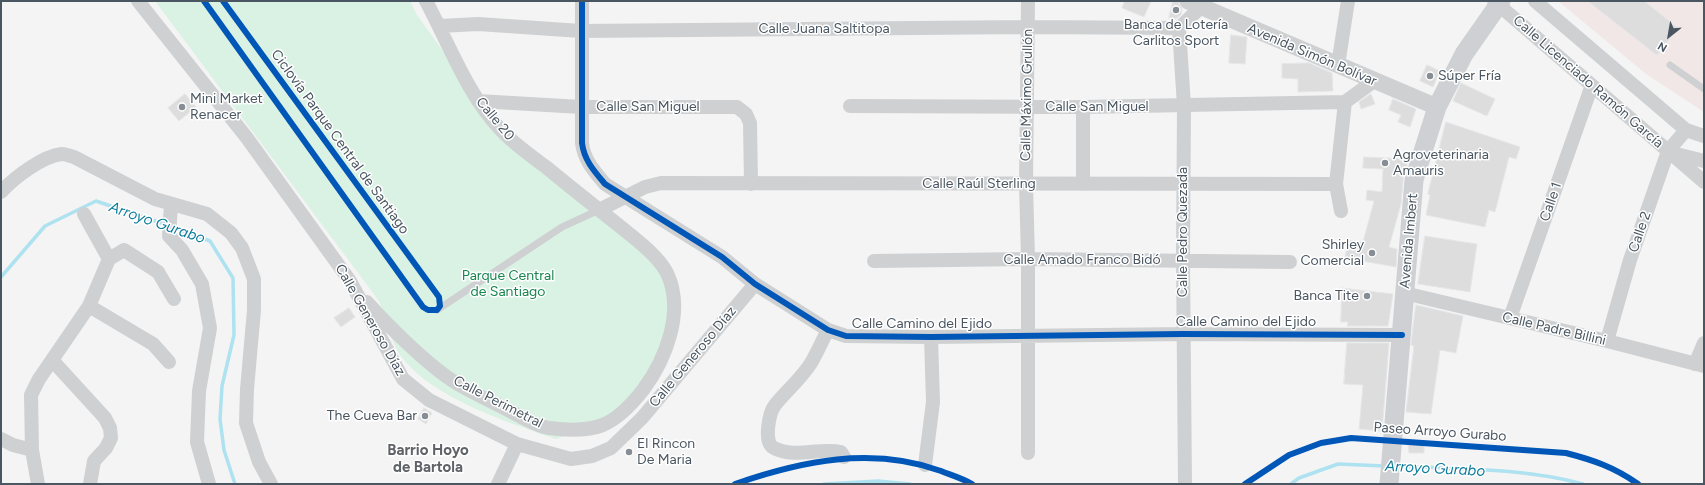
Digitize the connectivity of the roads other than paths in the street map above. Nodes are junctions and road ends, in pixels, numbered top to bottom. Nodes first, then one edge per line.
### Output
1 (138, 1) edge
2 (426, 1) edge
3 (582, 1) edge
4 (1028, 1) edge
5 (1348, 1) edge
6 (1535, 1) edge
7 (1498, 2) edge
8 (1195, 4) edge
9 (440, 26) junction
10 (1028, 27) junction
11 (1178, 28) junction
12 (581, 31) junction
13 (1338, 65) junction
14 (1670, 65) dead end
15 (1374, 81) junction
16 (1592, 86) junction
17 (1704, 89) edge
18 (478, 101) junction
19 (1345, 102) junction
20 (850, 106) dead end
21 (1184, 106) junction
22 (581, 107) junction
23 (1028, 107) junction
24 (1083, 107) junction
25 (1437, 107) junction
26 (1686, 130) junction
27 (1704, 136) edge
28 (1668, 152) junction
29 (1704, 161) edge
30 (1704, 182) edge
31 (1183, 183) junction
32 (751, 184) junction
33 (1026, 184) junction
34 (1083, 184) junction
35 (1336, 184) junction
36 (1, 192) edge
37 (625, 197) junction
38 (599, 210) junction
39 (1341, 210) dead end
40 (84, 214) dead end
41 (169, 217) junction
42 (109, 259) junction
43 (1028, 260) junction
44 (1183, 260) junction
45 (874, 261) dead end
46 (1290, 262) dead end
47 (350, 281) junction
48 (755, 284) junction
49 (1404, 293) junction
50 (174, 299) dead end
51 (89, 306) junction
52 (437, 310) dead end
53 (1510, 318) junction
54 (828, 330) junction
55 (1183, 334) junction
56 (1028, 335) junction
57 (1402, 335) junction
58 (931, 337) junction
59 (1607, 341) junction
60 (1704, 343) edge
61 (52, 360) junction
62 (169, 362) dead end
63 (1700, 365) edge
64 (1, 439) edge
65 (517, 444) junction
66 (32, 450) junction
67 (1028, 453) dead end
68 (844, 457) dead end
69 (924, 465) dead end
70 (38, 484) edge
71 (90, 484) edge
72 (209, 484) edge
73 (271, 484) edge
74 (498, 484) edge
75 (1185, 484) edge
76 (1389, 484) edge

1 - 47 street, Calle Generoso Díaz
2 - 9 street, Calle 20
3 - 12 street, Calle Camino del Ejido
4 - 10 street, Calle Máximo Grullón
5 - 13 street
6 - 26 street, Calle Licenciado Ramón García
7 - 16 street, Calle Licenciado Ramón García
7 - 25 main road, Avenida Imbert
8 - 11 street
8 - 13 street, Avenida Simón Bolívar
9 - 12 street, Calle Juana Saltitopa
9 - 18 street, Calle 20
10 - 11 street, Calle Juana Saltitopa
10 - 12 street, Calle Juana Saltitopa
10 - 23 street, Calle Máximo Grullón
11 - 21 street, Calle Pedro Quezada
12 - 22 street, Calle Camino del Ejido
13 - 15 street, Avenida Simón Bolívar
14 - 17 lane
15 - 19 street
15 - 25 street, Avenida Simón Bolívar
16 - 28 street, Calle Licenciado Ramón García
16 - 53 street, Calle 1
18 - 22 street, Calle San Miguel
18 - 38 street, Calle 20
19 - 21 street, Calle San Miguel
19 - 35 street
20 - 23 street, Calle San Miguel
21 - 24 street, Calle San Miguel
21 - 31 street, Calle Pedro Quezada
22 - 32 street, Calle San Miguel
22 - 37 street, Calle Camino del Ejido
23 - 24 street, Calle San Miguel
23 - 33 street, Calle Máximo Grullón
24 - 34 street
25 - 49 main road, Avenida Imbert
26 - 27 street, Calle Licenciado Ramón García
26 - 28 street, Calle 2
28 - 29 street, Calle Licenciado Ramón García
28 - 30 street
28 - 59 street, Calle 2
31 - 34 street, Calle Raúl Sterling
31 - 35 street, Calle Raúl Sterling
31 - 44 street, Calle Pedro Quezada
32 - 33 street, Calle Raúl Sterling
32 - 37 street, Calle Raúl Sterling
33 - 34 street, Calle Raúl Sterling
33 - 43 street, Calle Máximo Grullón
35 - 39 street
36 - 41 street
37 - 38 street, Calle Raúl Sterling
37 - 48 street, Calle Camino del Ejido
38 - 47 street, Calle Perimetral
38 - 52 lane
40 - 42 street
41 - 72 street
41 - 73 street
42 - 50 street
42 - 51 street
43 - 44 street, Calle Amado Franco Bidó
43 - 45 street, Calle Amado Franco Bidó
43 - 56 street, Calle Máximo Grullón
44 - 46 street, Calle Amado Franco Bidó
44 - 55 street, Calle Pedro Quezada
47 - 65 street, Calle Generoso Díaz
48 - 54 street, Calle Camino del Ejido
48 - 65 street, Calle Generoso Díaz
49 - 53 street, Calle Padre Billini
49 - 57 main road, Avenida Imbert
51 - 61 street
51 - 62 street
53 - 59 street, Calle Padre Billini
54 - 58 street, Calle Camino del Ejido
54 - 68 street
55 - 56 street, Calle Camino del Ejido
55 - 57 street, Calle Camino del Ejido
55 - 75 street, Calle Pedro Quezada
56 - 58 street, Calle Camino del Ejido
56 - 67 street, Calle Máximo Grullón
57 - 76 main road, Avenida Imbert
58 - 69 street
59 - 63 street, Calle Padre Billini
60 - 63 street
61 - 66 street
61 - 71 street
64 - 66 street
65 - 74 street
66 - 70 street

